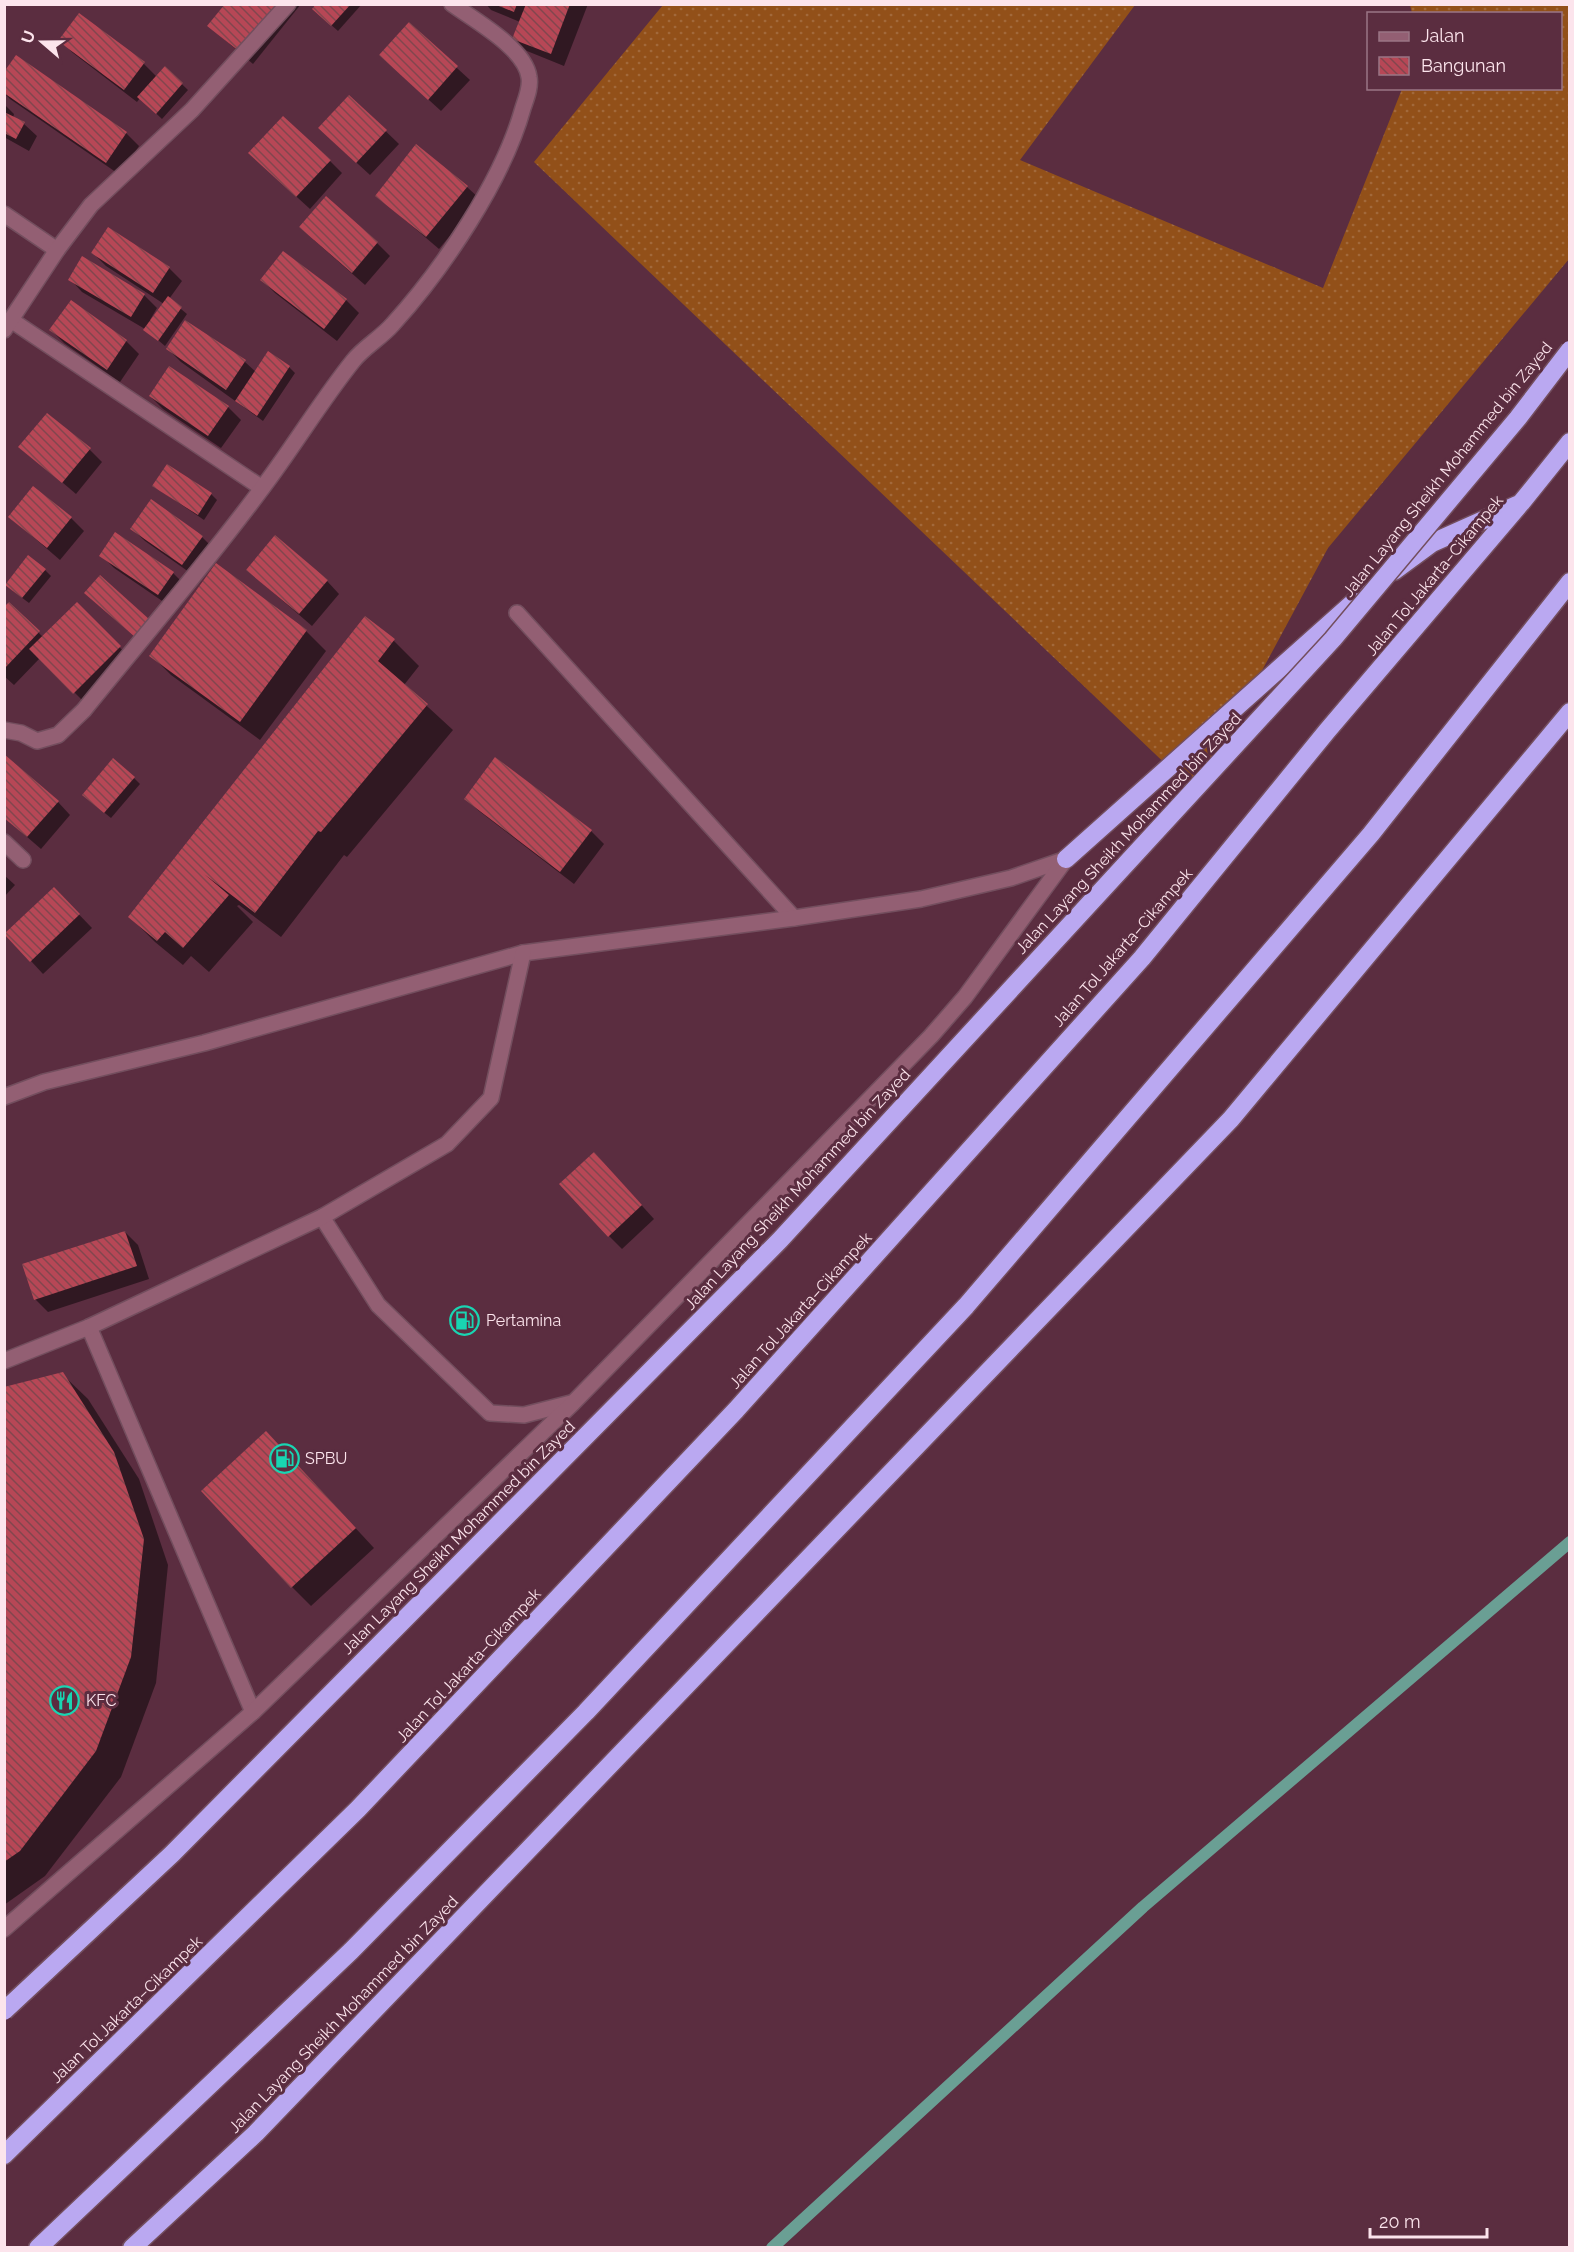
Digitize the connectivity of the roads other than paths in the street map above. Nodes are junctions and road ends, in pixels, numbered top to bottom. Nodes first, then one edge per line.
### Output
1 (288, 4) edge
2 (452, 4) edge
3 (4, 214) edge
4 (57, 250) junction
5 (8, 325) edge
6 (1569, 350) edge
7 (1569, 442) edge
8 (262, 488) junction
9 (1521, 503) junction
10 (1569, 582) edge
11 (517, 613) dead end
12 (1569, 712) edge
13 (4, 730) edge
14 (4, 842) edge
15 (1066, 860) junction
16 (23, 861) dead end
17 (794, 918) junction
18 (523, 953) junction
19 (4, 1097) edge
20 (322, 1217) junction
21 (89, 1327) junction
22 (4, 1361) edge
23 (573, 1403) junction
24 (252, 1712) junction
25 (4, 1929) edge
26 (4, 2011) edge
27 (4, 2155) edge
28 (38, 2247) edge
29 (132, 2247) edge

1 - 4 street
2 - 8 street
3 - 4 street
4 - 5 street
5 - 8 street
6 - 26 highway, Jalan Layang Sheikh Mohammed bin Zayed, bridge
7 - 9 highway, Jalan Tol Jakarta–Cikampek
8 - 13 street
9 - 15 highway
9 - 27 highway, Jalan Tol Jakarta–Cikampek
10 - 28 highway
11 - 17 street
12 - 29 highway, Jalan Layang Sheikh Mohammed bin Zayed
14 - 16 street
15 - 17 street
15 - 23 street
17 - 18 street
18 - 19 street
18 - 20 street
20 - 21 street
20 - 23 street
21 - 22 street
21 - 24 street
23 - 24 street
24 - 25 street

